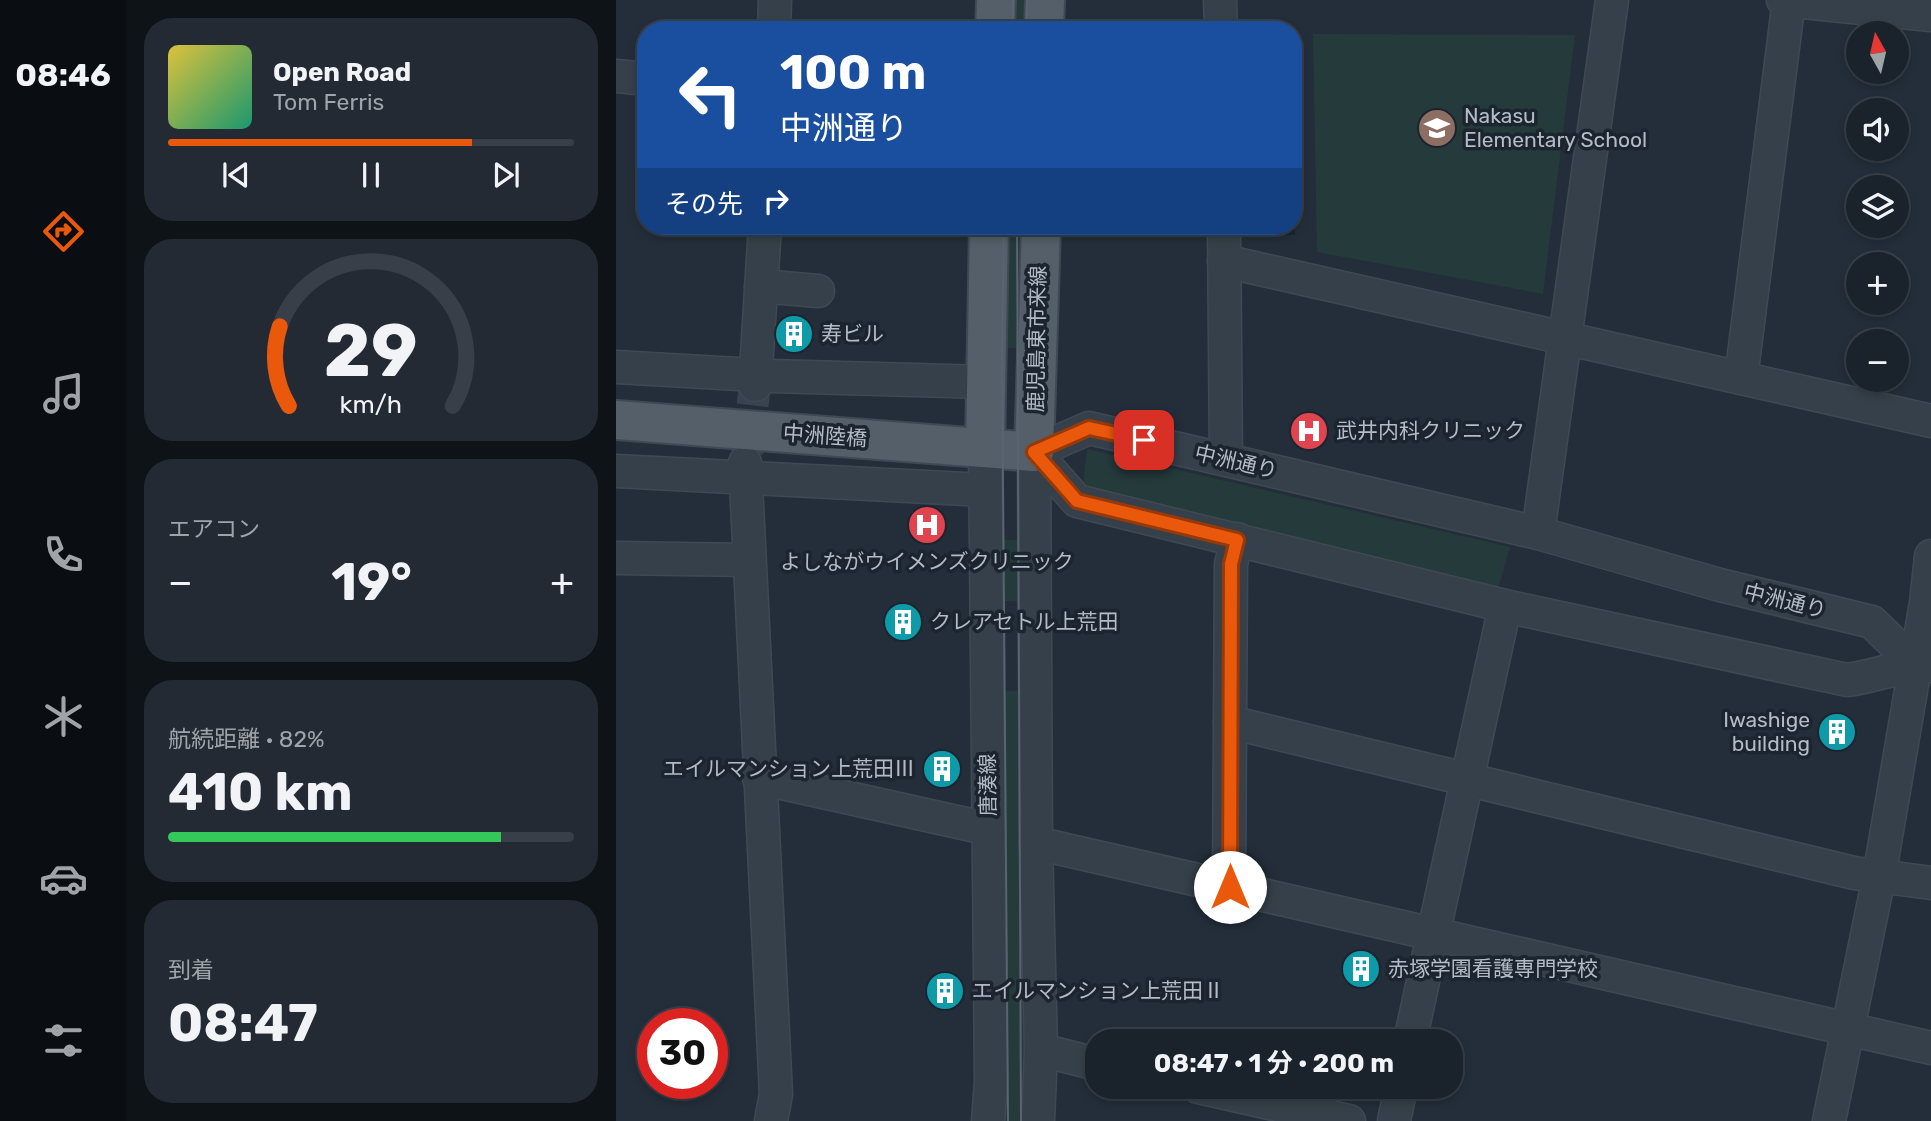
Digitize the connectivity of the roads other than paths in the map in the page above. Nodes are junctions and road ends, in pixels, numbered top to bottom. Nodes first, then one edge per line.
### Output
1 (775, 0) edge
2 (996, 0) edge
3 (1045, 0) edge
4 (1220, 0) edge
5 (1612, 0) edge
6 (1783, 0) edge
7 (1789, 0) edge
8 (1931, 15) edge
9 (774, 21) edge
10 (995, 21) edge
11 (1044, 21) edge
12 (1221, 21) edge
13 (616, 76) edge
14 (637, 78) edge
15 (764, 235) edge
16 (989, 235) edge
17 (1041, 235) edge
18 (1224, 235) edge
19 (1224, 261) junction
20 (761, 286) junction
21 (818, 291) dead end
22 (1566, 337) junction
23 (616, 367) edge
24 (1741, 378) junction
25 (756, 380) junction
26 (986, 382) junction
27 (616, 420) edge
28 (1931, 421) edge
29 (985, 448) junction
30 (1034, 452) junction
31 (1226, 459) junction
32 (745, 470) junction
33 (616, 471) edge
34 (985, 491) junction
35 (1538, 533) junction
36 (1237, 540) junction
37 (1931, 556) edge
38 (616, 558) edge
39 (748, 560) junction
40 (1505, 606) junction
41 (1923, 665) edge
42 (1919, 716) edge
43 (1230, 722) junction
44 (759, 778) junction
45 (1465, 779) junction
46 (989, 829) junction
47 (1036, 843) junction
48 (1879, 877) junction
49 (1931, 883) edge
50 (1230, 887) junction
51 (1433, 933) junction
52 (1849, 1028) junction
53 (1413, 1029) edge
54 (1931, 1048) edge
55 (1041, 1050) junction
56 (1085, 1061) edge
57 (1251, 1099) edge
58 (1399, 1099) edge
59 (771, 1121) edge
60 (988, 1121) edge
61 (1038, 1121) edge
62 (1349, 1121) edge
63 (1394, 1121) edge
64 (1829, 1121) edge

1 - 9 street
2 - 10 main road
3 - 11 main road
4 - 12 street
5 - 22 street
6 - 7 street
7 - 8 street
7 - 24 street
13 - 14 street
15 - 20 street
16 - 26 main road
17 - 30 main road, 鹿児島東市来線
18 - 19 street
19 - 22 street
19 - 31 street
20 - 21 street
20 - 25 street
22 - 24 street
22 - 35 street
23 - 25 street
24 - 28 street
25 - 26 street
26 - 29 main road
27 - 29 main road, 中洲陸橋
29 - 30 main road, 中洲陸橋
29 - 34 street, 唐湊線
30 - 31 street, 中洲通り
30 - 36 street
30 - 47 street
31 - 35 street, 中洲通り
32 - 33 street
32 - 34 street
32 - 39 street
34 - 46 street, 唐湊線
35 - 41 street, 中洲通り
36 - 40 street
36 - 43 street
37 - 41 street
38 - 39 street
39 - 44 street
40 - 41 street
40 - 45 street
41 - 42 street
42 - 48 street
43 - 45 street
43 - 50 street
44 - 46 street
44 - 59 street
45 - 48 street
45 - 51 street
46 - 60 street, 唐湊線
47 - 50 street
47 - 55 street
48 - 49 street
48 - 52 street
50 - 51 street
51 - 52 street
51 - 53 street
52 - 54 street
52 - 64 street
55 - 56 street
55 - 61 street
57 - 62 street
58 - 63 street

